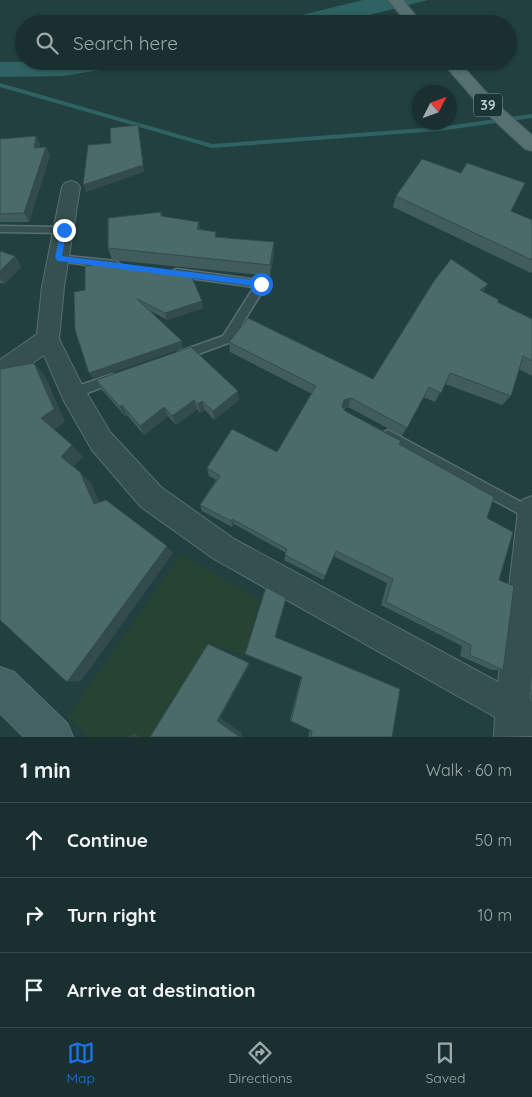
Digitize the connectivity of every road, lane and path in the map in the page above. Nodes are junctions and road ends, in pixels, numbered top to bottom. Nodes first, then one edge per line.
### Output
1 (395, 0) edge
2 (408, 15) edge
3 (457, 70) edge
4 (532, 145) edge
5 (71, 187) dead end
6 (0, 229) edge
7 (64, 230) junction
8 (58, 258) junction
9 (126, 267) edge
10 (164, 272) edge
11 (48, 339) junction
12 (173, 358) edge
13 (0, 374) edge
14 (127, 374) edge
15 (73, 393) junction
16 (380, 432) edge
17 (532, 510) edge
18 (532, 514) edge
19 (0, 686) edge
20 (518, 721) edge
21 (53, 737) edge

1 - 2 main road
3 - 4 main road, 39
5 - 7 street
6 - 7 lane
7 - 8 street
8 - 9 lane
8 - 11 street
10 - 12 lane
11 - 13 street
11 - 15 street
14 - 15 lane
15 - 20 street
16 - 18 lane
17 - 18 street
18 - 20 street
19 - 21 main road

